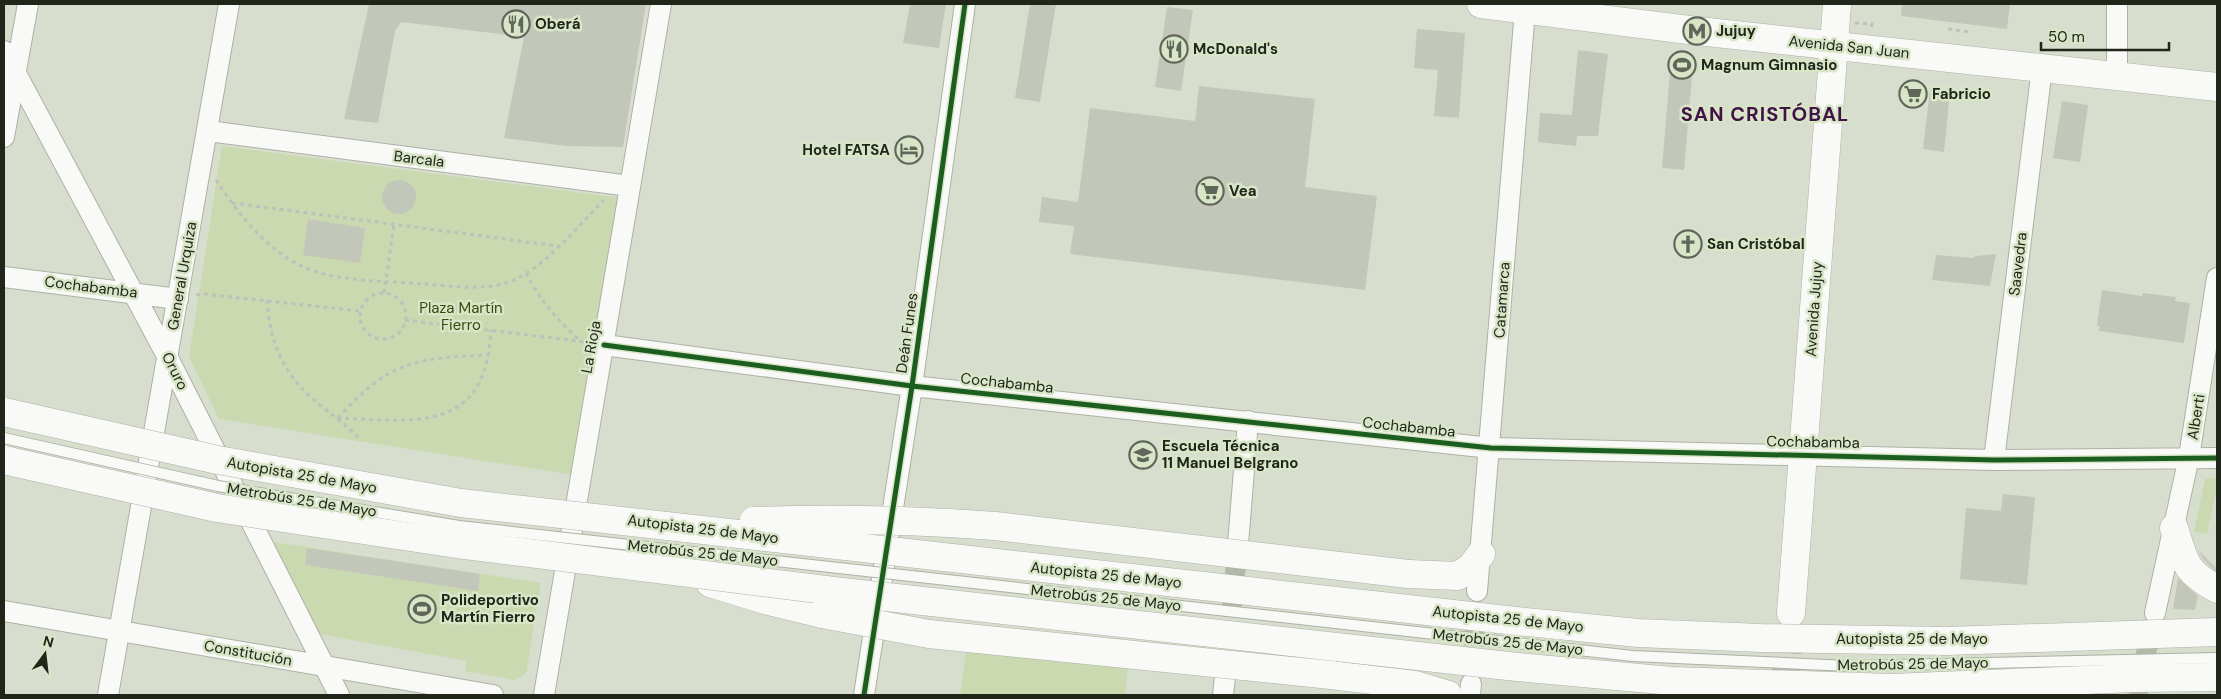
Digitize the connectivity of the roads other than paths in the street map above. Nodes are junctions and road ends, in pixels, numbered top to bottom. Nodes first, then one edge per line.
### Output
1 (28, 4) edge
2 (229, 4) edge
3 (662, 4) edge
4 (965, 4) edge
5 (1481, 4) edge
6 (1837, 4) edge
7 (2118, 4) edge
8 (1525, 10) junction
9 (1834, 45) junction
10 (4, 51) edge
11 (2042, 68) junction
12 (15, 74) junction
13 (2117, 76) junction
14 (2217, 87) edge
15 (208, 131) junction
16 (4, 137) edge
17 (624, 186) junction
18 (4, 277) edge
19 (2217, 278) edge
20 (132, 292) junction
21 (178, 299) junction
22 (604, 345) junction
23 (167, 356) junction
24 (912, 386) junction
25 (4, 412) edge
26 (1248, 421) junction
27 (4, 438) edge
28 (1490, 448) junction
29 (1804, 454) junction
30 (2189, 457) junction
31 (2217, 458) edge
32 (4, 460) edge
33 (1994, 460) junction
34 (660, 524) junction
35 (2174, 528) junction
36 (1238, 544) tunnel mouth
37 (1481, 554) junction
38 (670, 570) junction
39 (2217, 589) edge
40 (1477, 591) tunnel mouth
41 (4, 611) edge
42 (1791, 613) tunnel mouth
43 (2155, 613) tunnel mouth
44 (119, 630) junction
45 (2217, 632) edge
46 (2217, 658) edge
47 (326, 667) junction
48 (2217, 677) edge
49 (1463, 692) edge
50 (108, 695) edge
51 (339, 695) edge
52 (493, 695) edge
53 (544, 695) edge
54 (864, 695) edge

1 - 12 street
2 - 15 street, General Urquiza
3 - 17 street, La Rioja
4 - 24 street, Deán Funes
5 - 8 main road, Avenida San Juan
6 - 9 main road, Avenida Jujuy
7 - 13 street
8 - 9 main road, Avenida San Juan
8 - 28 street, Catamarca
9 - 11 main road, Avenida San Juan
9 - 29 main road, Avenida Jujuy
10 - 12 street, Oruro
11 - 13 main road, Avenida San Juan
11 - 33 street, Saavedra
12 - 16 street
12 - 20 street, Oruro
13 - 14 main road, Avenida San Juan
15 - 17 street, Barcala
15 - 21 street, General Urquiza
17 - 22 street, La Rioja
18 - 20 street, Cochabamba
19 - 30 street, Alberti
20 - 21 street, Cochabamba
20 - 23 street, Oruro
21 - 23 street, General Urquiza
22 - 24 street, Cochabamba
22 - 53 street, La Rioja
23 - 44 street, General Urquiza
23 - 47 street, Oruro
24 - 26 street, Cochabamba
24 - 54 street, Deán Funes
25 - 34 main road, Autopista 25 de Mayo, bridge
26 - 28 street, Cochabamba
26 - 36 street
27 - 46 lane, Metrobús 25 de Mayo, bridge
28 - 29 street, Cochabamba
28 - 37 street, Catamarca
29 - 33 street, Cochabamba
29 - 42 main road, Avenida Jujuy
30 - 31 street, Cochabamba
30 - 33 street, Cochabamba
30 - 35 street, Alberti
32 - 38 main road, bridge
34 - 37 main road, bridge
34 - 45 main road, Autopista 25 de Mayo, bridge
35 - 39 main road
35 - 43 street, Alberti
37 - 40 street, Catamarca
38 - 48 main road, bridge
38 - 49 main road, bridge
41 - 44 street, Constitución
44 - 47 street, Constitución
44 - 50 street, General Urquiza
47 - 51 street, Oruro
47 - 52 street, Constitución

